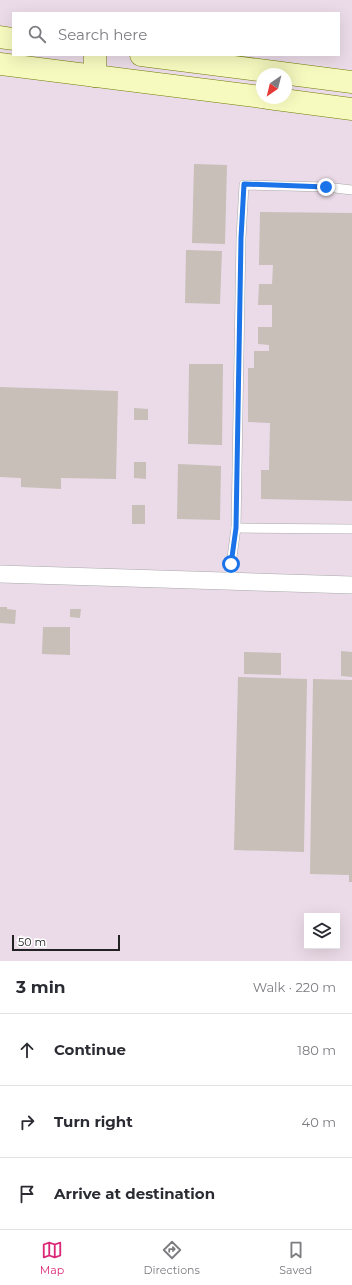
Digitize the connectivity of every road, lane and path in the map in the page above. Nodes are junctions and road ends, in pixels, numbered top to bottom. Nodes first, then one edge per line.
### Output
1 (0, 37) edge
2 (12, 39) edge
3 (149, 56) edge
4 (0, 64) edge
5 (95, 66) edge
6 (352, 82) edge
7 (256, 96) edge
8 (292, 101) edge
9 (352, 109) edge
10 (352, 190) edge
11 (236, 528) junction
12 (352, 529) edge
13 (0, 574) edge
14 (231, 581) junction
15 (352, 585) edge

1 - 2 main road
3 - 6 main road
4 - 5 main road
5 - 7 main road
8 - 9 main road
10 - 11 lane
11 - 12 lane
11 - 14 lane
13 - 14 street
14 - 15 street

